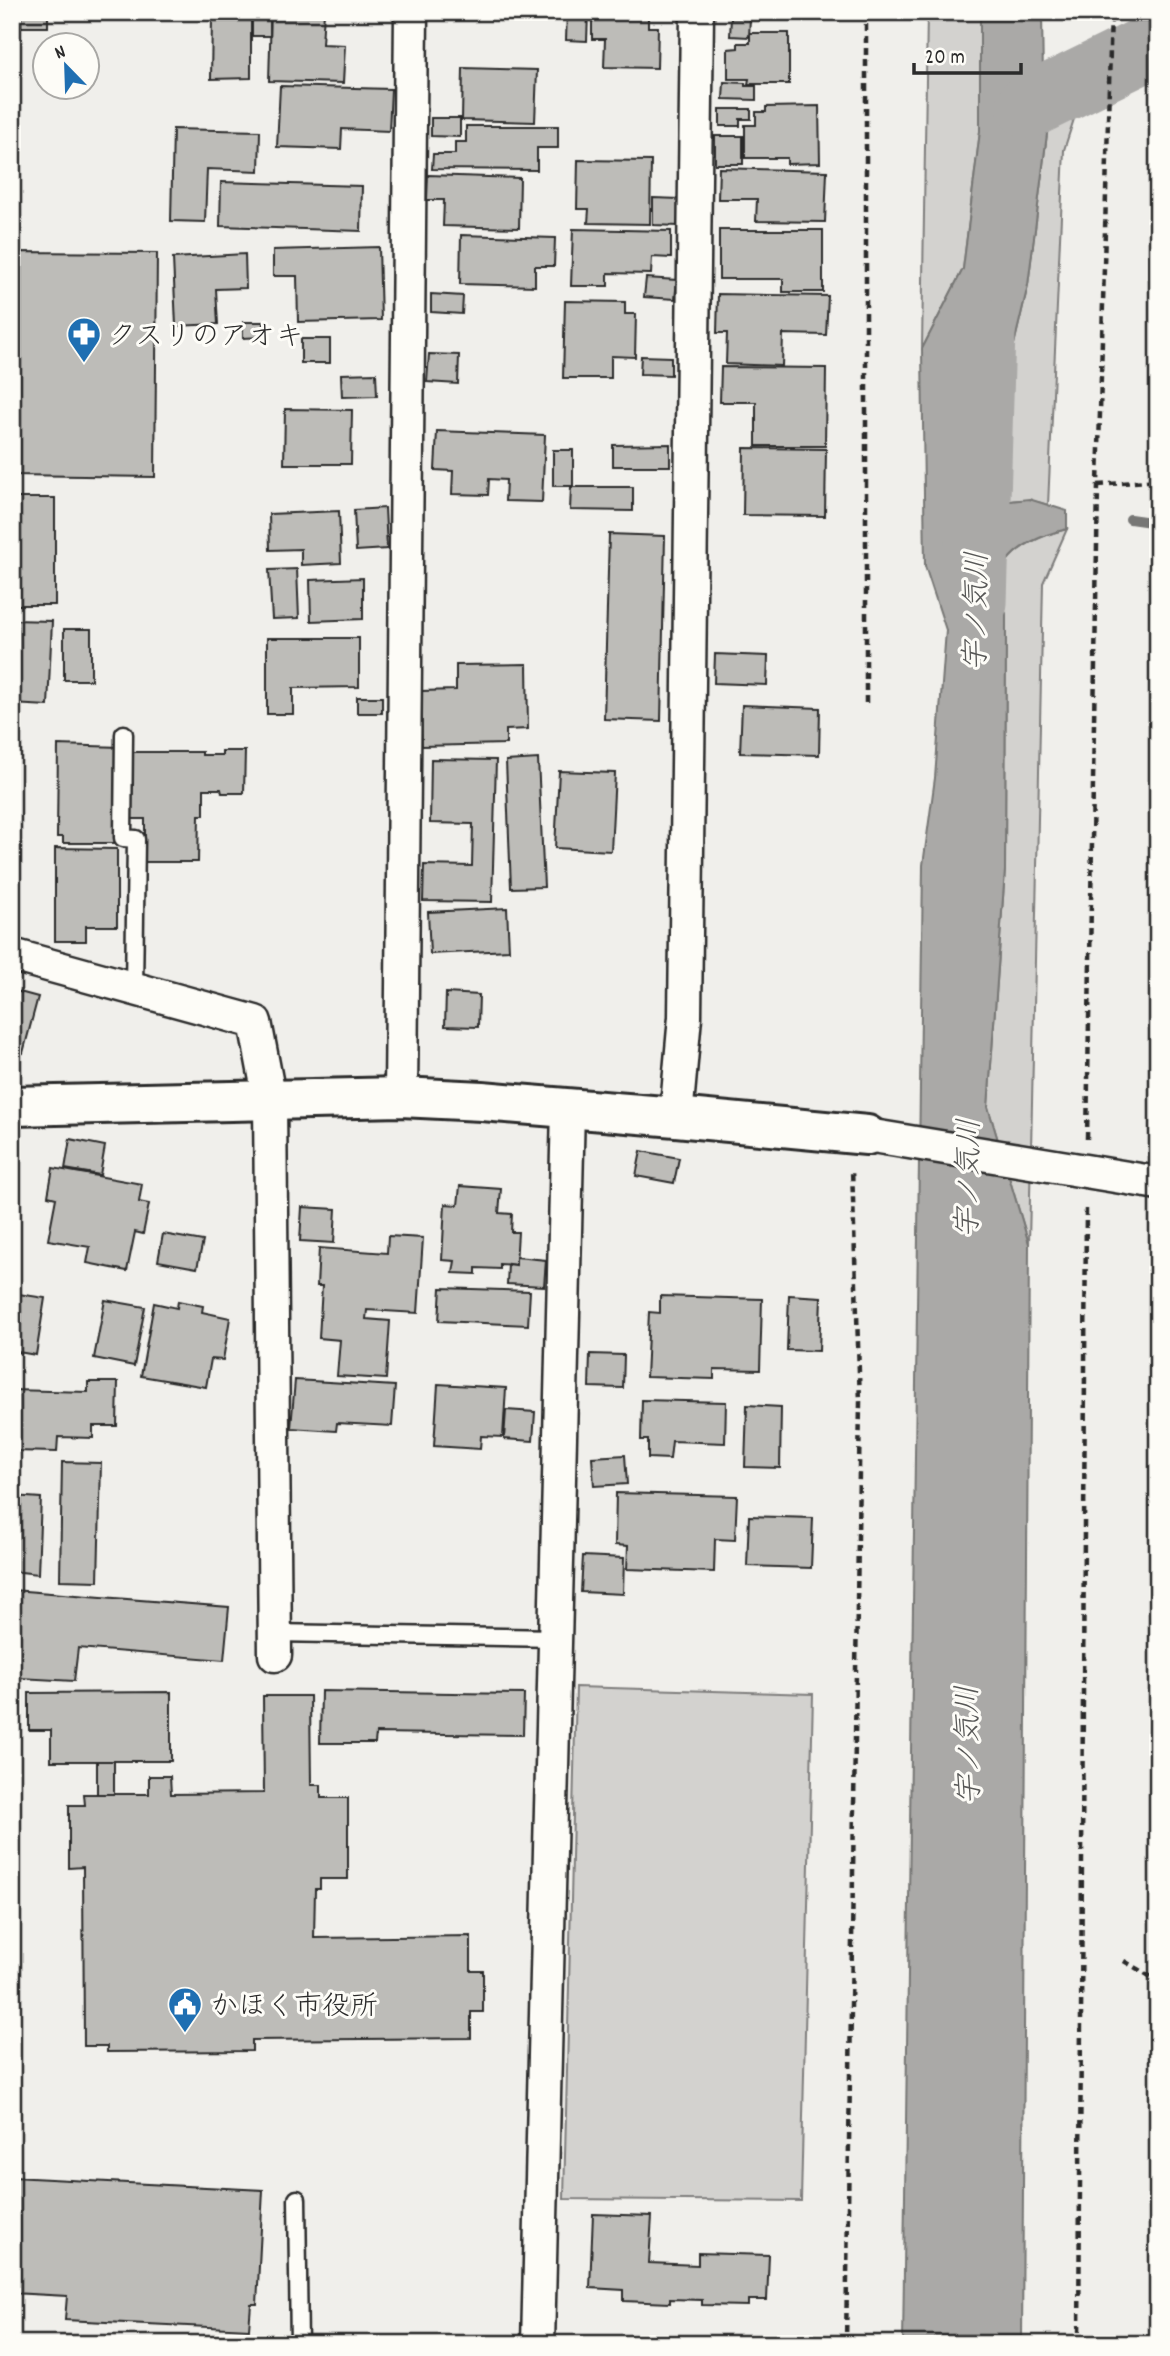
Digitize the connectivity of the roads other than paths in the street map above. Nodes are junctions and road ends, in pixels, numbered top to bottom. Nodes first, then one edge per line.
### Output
1 (411, 12) edge
2 (697, 12) edge
3 (124, 734) dead end
4 (12, 955) edge
5 (134, 990) junction
6 (401, 1097) junction
7 (270, 1101) junction
8 (12, 1107) edge
9 (568, 1108) junction
10 (676, 1117) junction
11 (859, 1134) joint
12 (1158, 1183) edge
13 (556, 1638) junction
14 (274, 1644) joint
15 (297, 2199) dead end
16 (299, 2344) edge
17 (538, 2344) edge

1 - 6 street
2 - 10 street
3 - 5 lane
4 - 5 street
5 - 7 street
6 - 7 street
6 - 9 street
7 - 8 street
7 - 14 street
9 - 10 street
9 - 13 street
10 - 11 street
11 - 12 street
13 - 14 lane
13 - 17 street
15 - 16 lane

